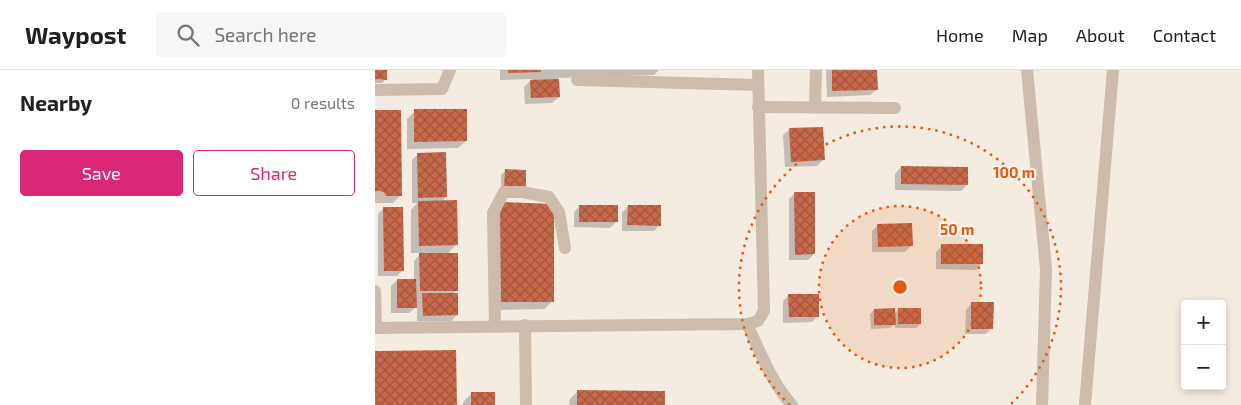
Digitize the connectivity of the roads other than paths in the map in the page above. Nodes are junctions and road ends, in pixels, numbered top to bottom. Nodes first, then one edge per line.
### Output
1 (451, 70) edge
2 (758, 70) edge
3 (816, 70) edge
4 (1027, 70) edge
5 (1113, 70) edge
6 (577, 80) dead end
7 (758, 85) junction
8 (375, 90) edge
9 (758, 107) junction
10 (815, 107) junction
11 (895, 108) dead end
12 (565, 248) dead end
13 (375, 291) edge
14 (747, 324) junction
15 (495, 326) junction
16 (525, 326) junction
17 (375, 328) edge
18 (526, 405) edge
19 (792, 405) edge
20 (1041, 405) edge
21 (1085, 405) edge

1 - 8 street
2 - 7 street
3 - 10 street
4 - 20 street
5 - 21 street
6 - 7 street
7 - 9 street
9 - 10 street
9 - 14 street
10 - 11 street
12 - 15 street
13 - 17 street
14 - 16 street
14 - 19 street
15 - 16 street
15 - 17 street
16 - 18 street

